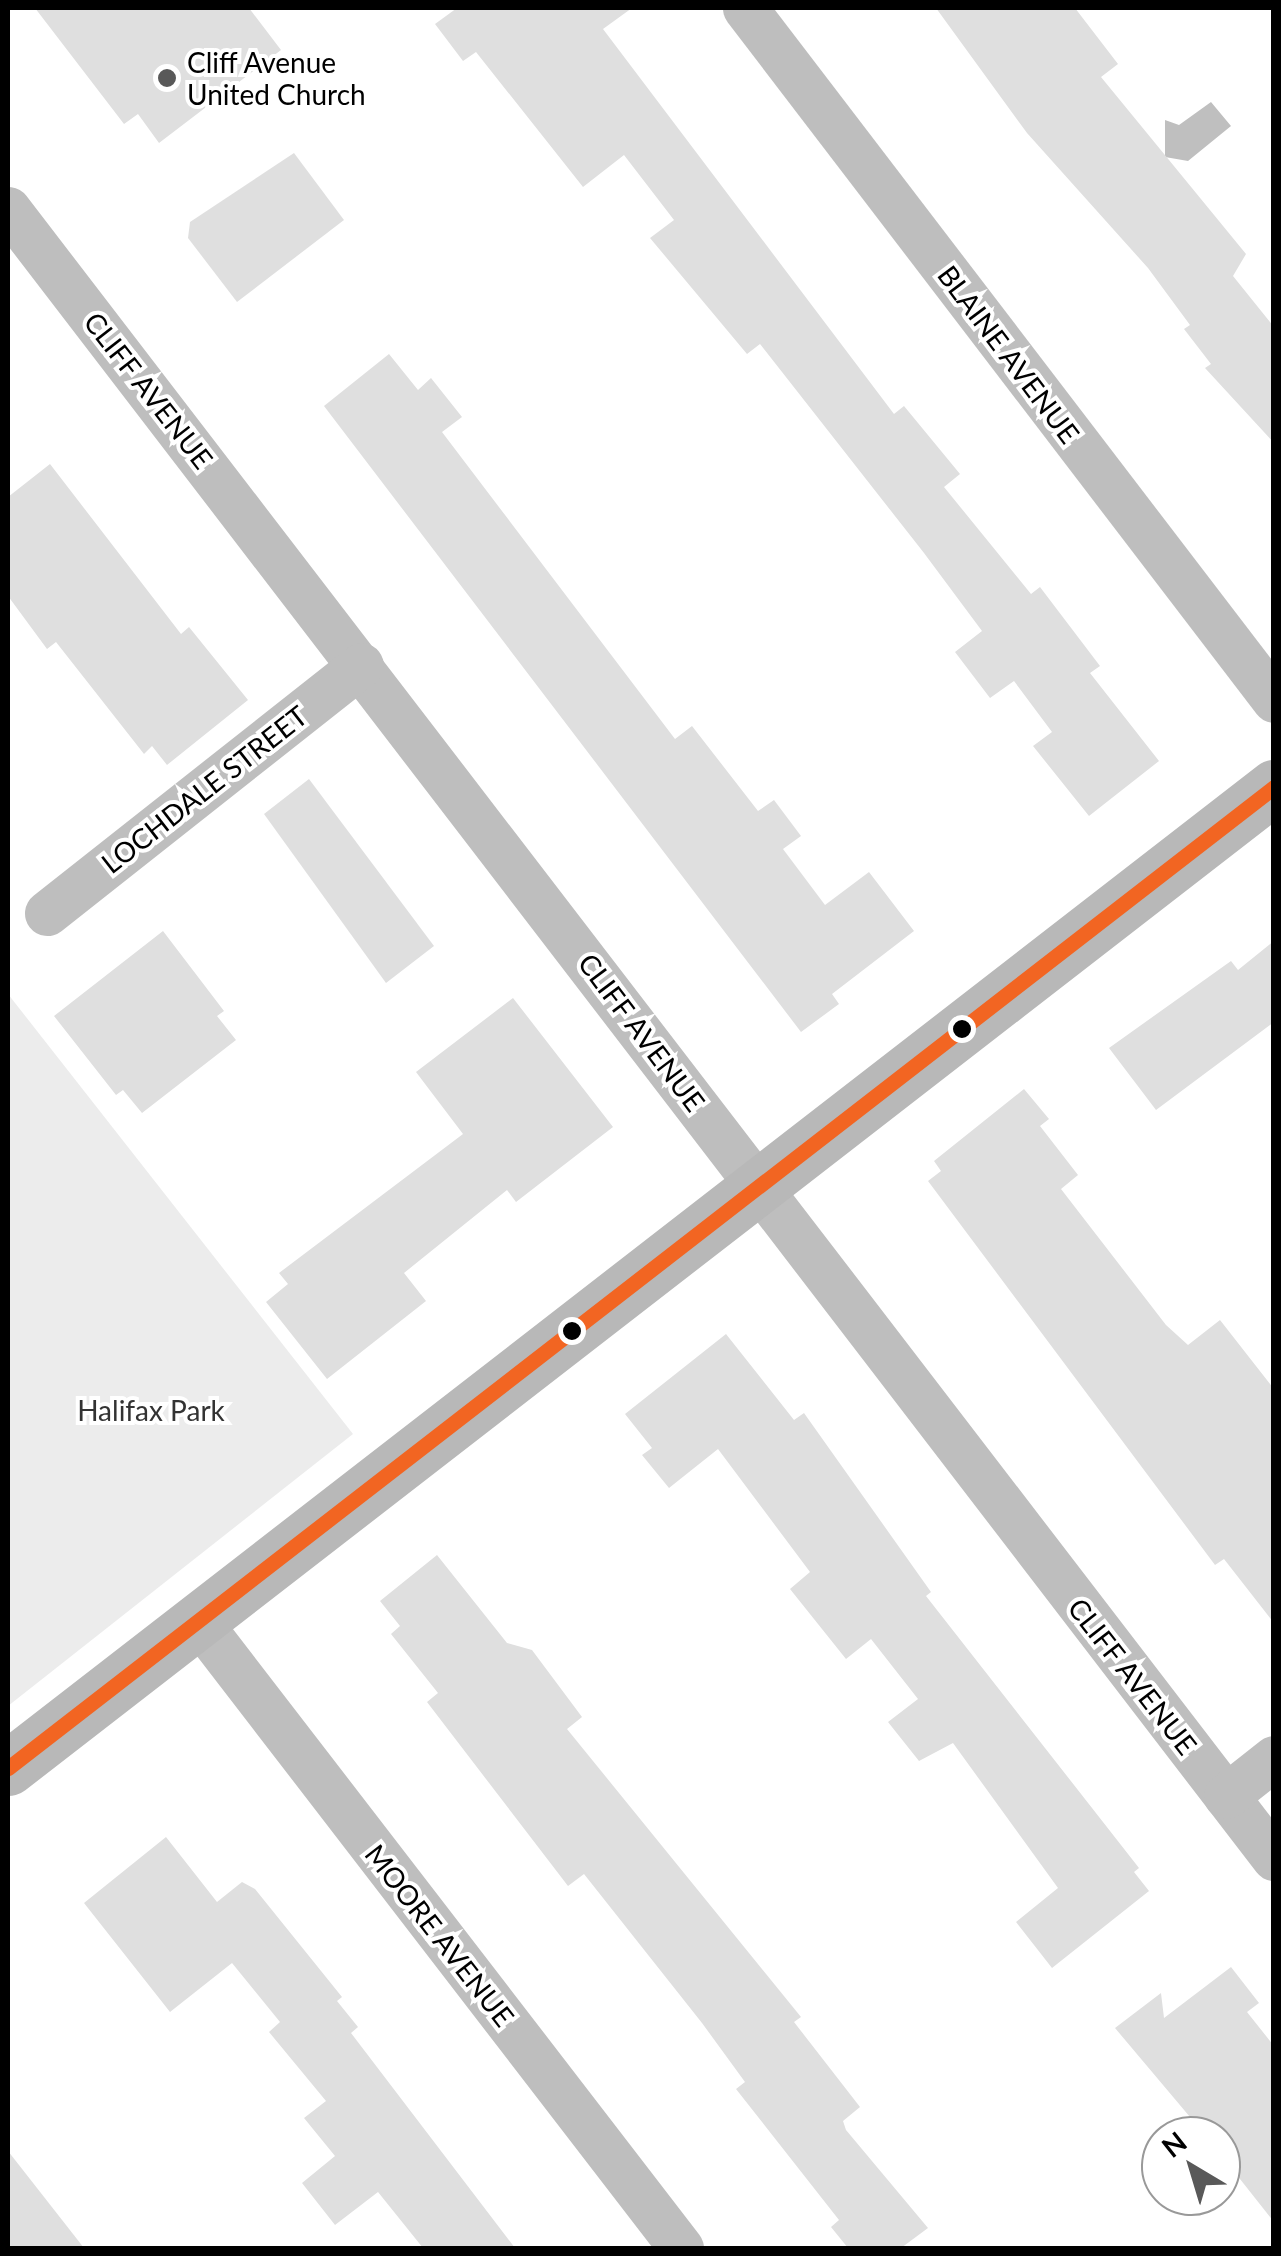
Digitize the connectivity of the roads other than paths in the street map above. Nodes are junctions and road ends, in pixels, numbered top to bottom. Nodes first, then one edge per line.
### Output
1 (745, 8) edge
2 (8, 209) edge
3 (361, 665) junction
4 (1274, 700) edge
5 (1274, 787) edge
6 (47, 913) dead end
7 (759, 1188) junction
8 (199, 1622) junction
9 (1274, 1758) edge
10 (8, 1768) edge
11 (1226, 1796) junction
12 (1274, 1858) edge
13 (681, 2248) edge

1 - 4 street, BLAINE AVENUE
2 - 3 street, CLIFF AVENUE
3 - 6 street, LOCHDALE STREET
3 - 7 street, CLIFF AVENUE
5 - 7 street
7 - 8 street
7 - 11 street, CLIFF AVENUE
8 - 10 street
8 - 13 street, MOORE AVENUE
9 - 11 street
11 - 12 street, CLIFF AVENUE

